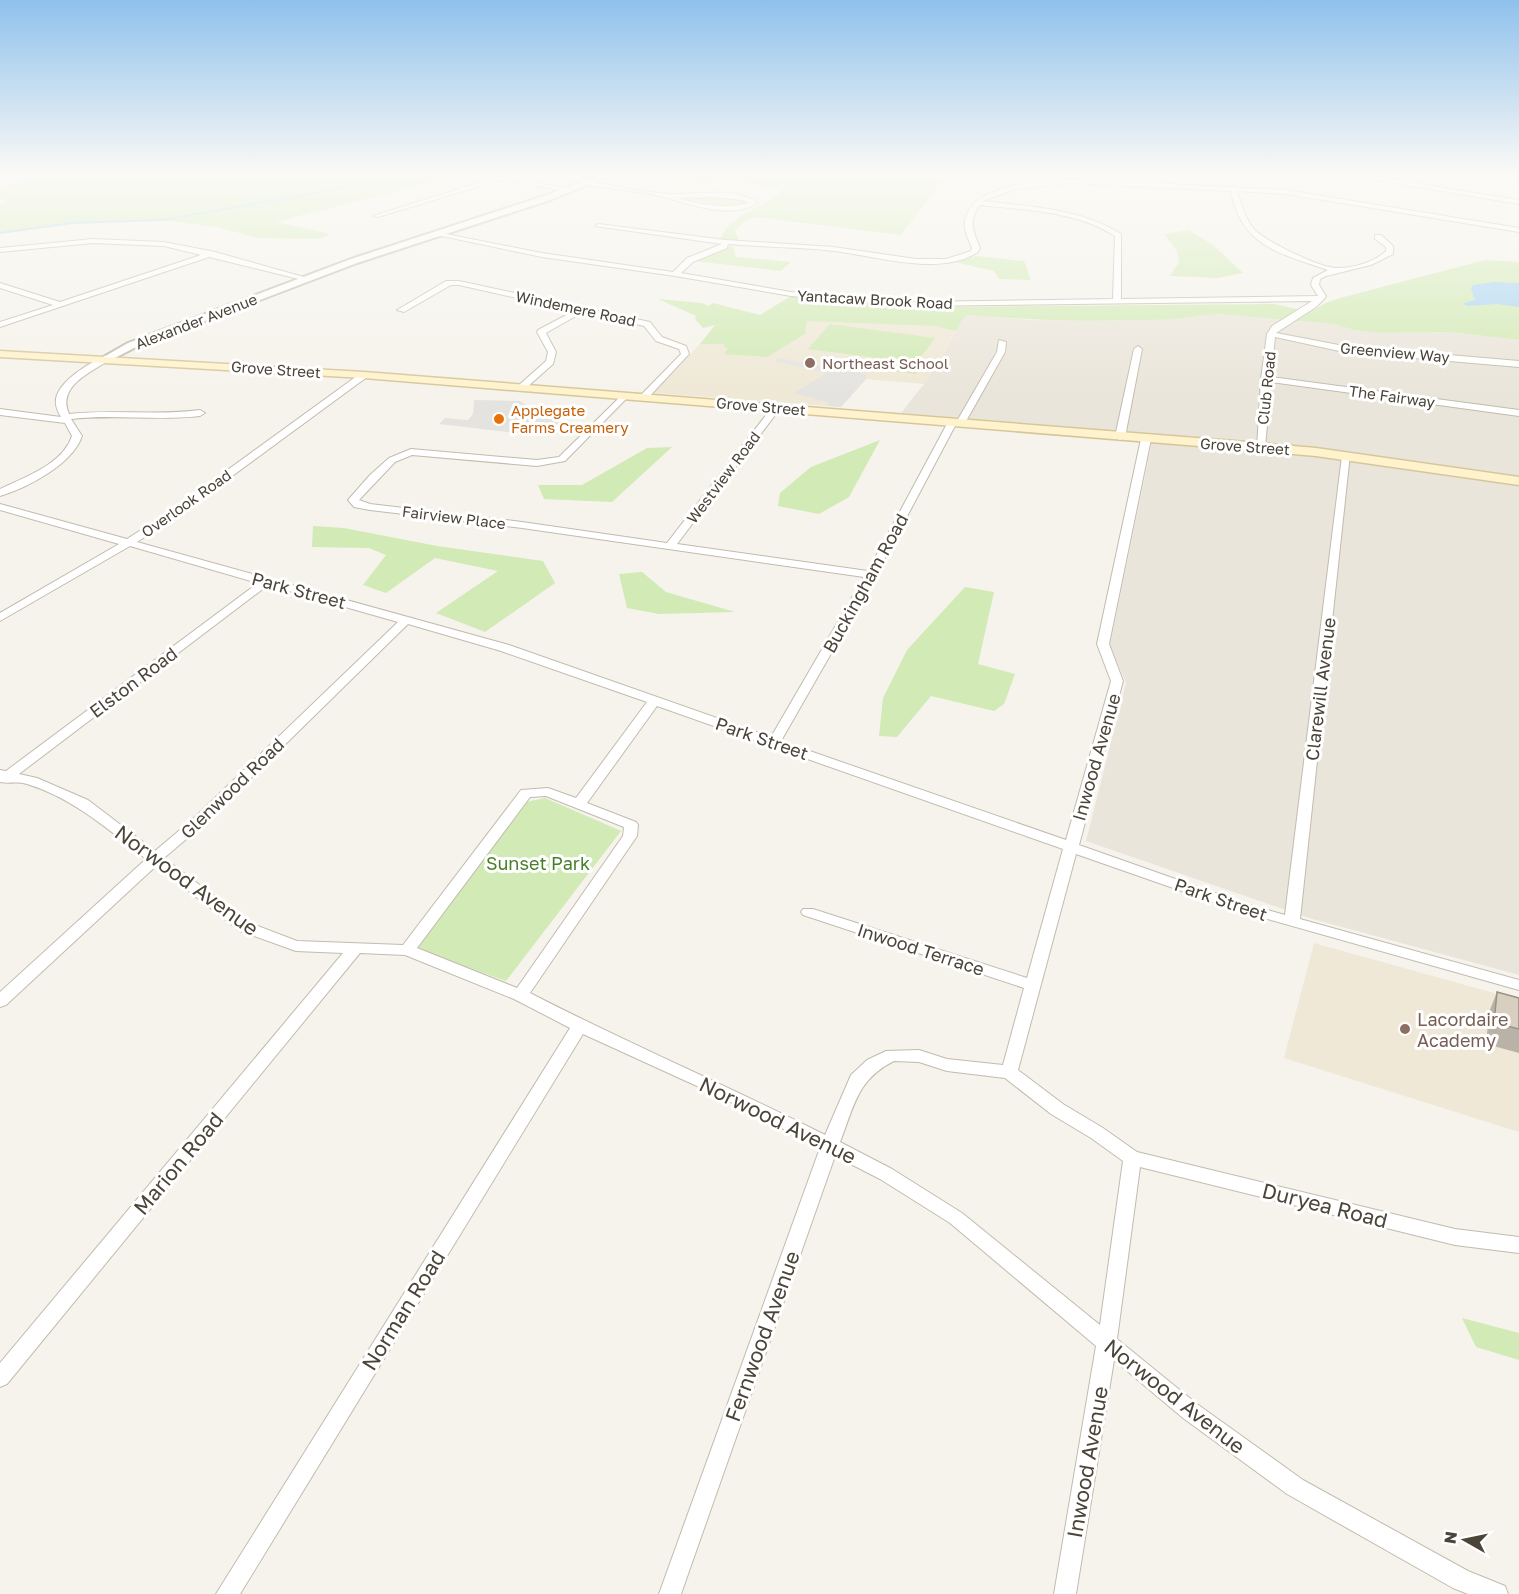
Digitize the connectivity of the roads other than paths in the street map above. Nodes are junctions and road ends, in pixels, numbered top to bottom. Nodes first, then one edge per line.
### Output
1 (33, 246) edge
2 (175, 246) edge
3 (400, 246) edge
4 (499, 246) edge
5 (723, 246) edge
6 (804, 246) edge
7 (975, 246) edge
8 (1119, 246) edge
9 (1273, 246) edge
10 (1389, 246) edge
11 (0, 250) edge
12 (212, 254) junction
13 (1334, 270) junction
14 (675, 274) junction
15 (307, 279) junction
16 (0, 285) edge
17 (1319, 299) junction
18 (1118, 303) junction
19 (58, 304) junction
20 (583, 309) junction
21 (401, 310) dead end
22 (0, 325) edge
23 (1271, 334) junction
24 (1002, 342) dead end
25 (1138, 349) dead end
26 (0, 354) edge
27 (105, 359) junction
28 (1519, 364) edge
29 (364, 375) junction
30 (1265, 379) junction
31 (522, 387) junction
32 (624, 396) junction
33 (644, 397) junction
34 (776, 408) junction
35 (0, 412) edge
36 (200, 413) dead end
37 (1519, 413) edge
38 (66, 419) junction
39 (956, 422) junction
40 (1120, 437) junction
41 (1146, 439) junction
42 (1260, 447) junction
43 (1347, 456) junction
44 (1519, 481) edge
45 (0, 493) edge
46 (0, 507) edge
47 (128, 543) junction
48 (670, 546) junction
49 (872, 575) junction
50 (266, 582) junction
51 (0, 618) edge
52 (407, 619) junction
53 (656, 700) junction
54 (774, 742) junction
55 (3, 777) edge
56 (580, 803) junction
57 (1071, 847) junction
58 (156, 860) junction
59 (808, 912) dead end
60 (1292, 922) junction
61 (356, 948) junction
62 (407, 950) junction
63 (1519, 985) edge
64 (1034, 986) junction
65 (520, 995) junction
66 (0, 1001) edge
67 (580, 1026) junction
68 (1009, 1072) junction
69 (830, 1145) junction
70 (1132, 1158) junction
71 (1519, 1245) edge
72 (1107, 1342) junction
73 (0, 1378) edge
74 (1462, 1587) edge
75 (226, 1594) edge
76 (670, 1594) edge
77 (1065, 1594) edge
78 (1497, 1594) edge

1 - 11 street
2 - 12 street
3 - 15 street, Alexander Avenue
4 - 14 street, Yantacaw Brook Road
5 - 14 street
6 - 7 street
8 - 18 street
9 - 13 street
10 - 13 street
12 - 15 street
12 - 19 street
13 - 17 street
14 - 18 street, Yantacaw Brook Road
15 - 27 street, Alexander Avenue
16 - 19 street
17 - 18 street, Yantacaw Brook Road
17 - 23 street, Club Road
19 - 22 street
20 - 21 street, Windemere Road
20 - 31 street
20 - 33 street, Windemere Road
23 - 28 street, Greenview Way
23 - 30 street, Club Road
24 - 39 street, Buckingham Road
25 - 40 street
26 - 27 main road, Grove Street
27 - 29 main road, Grove Street
27 - 38 street, Alexander Avenue
29 - 31 main road, Grove Street
29 - 47 street, Overlook Road
30 - 37 street, The Fairway
30 - 42 street, Club Road
31 - 32 main road, Grove Street
32 - 33 main road, Grove Street
32 - 48 street, Fairview Place
33 - 34 main road, Grove Street
34 - 39 main road, Grove Street
34 - 48 street, Westview Road
35 - 38 street
36 - 38 street
38 - 45 street, Alexander Avenue
39 - 40 main road, Grove Street
39 - 49 street, Buckingham Road
40 - 41 main road, Grove Street
41 - 42 main road, Grove Street
41 - 57 street, Inwood Avenue
42 - 43 main road, Grove Street
43 - 44 main road, Grove Street
43 - 60 street, Clarewill Avenue
46 - 47 street, Park Street
47 - 50 street, Park Street
47 - 51 street, Overlook Road
48 - 49 street, Fairview Place
49 - 54 street, Buckingham Road
50 - 52 street, Park Street
50 - 55 street, Elston Road
52 - 53 street, Park Street
52 - 58 street, Glenwood Road
53 - 54 street, Park Street
53 - 56 street
54 - 57 street, Park Street
55 - 58 street, Norwood Avenue
56 - 62 street
56 - 65 street
57 - 60 street, Park Street
57 - 64 street, Inwood Avenue
58 - 61 street, Norwood Avenue
58 - 66 street, Glenwood Road
59 - 64 street, Inwood Terrace
60 - 63 street, Park Street
61 - 62 street, Norwood Avenue
61 - 73 street, Marion Road
62 - 65 street, Norwood Avenue
64 - 68 street, Inwood Avenue
65 - 67 street, Norwood Avenue
67 - 69 street, Norwood Avenue
67 - 75 street, Norman Road
68 - 69 street, Fernwood Avenue
68 - 70 street
69 - 72 street, Norwood Avenue
69 - 76 street, Fernwood Avenue
70 - 71 street, Duryea Road
70 - 72 street, Inwood Avenue
72 - 74 street, Norwood Avenue
72 - 77 street, Inwood Avenue
74 - 78 street, Norwood Avenue

